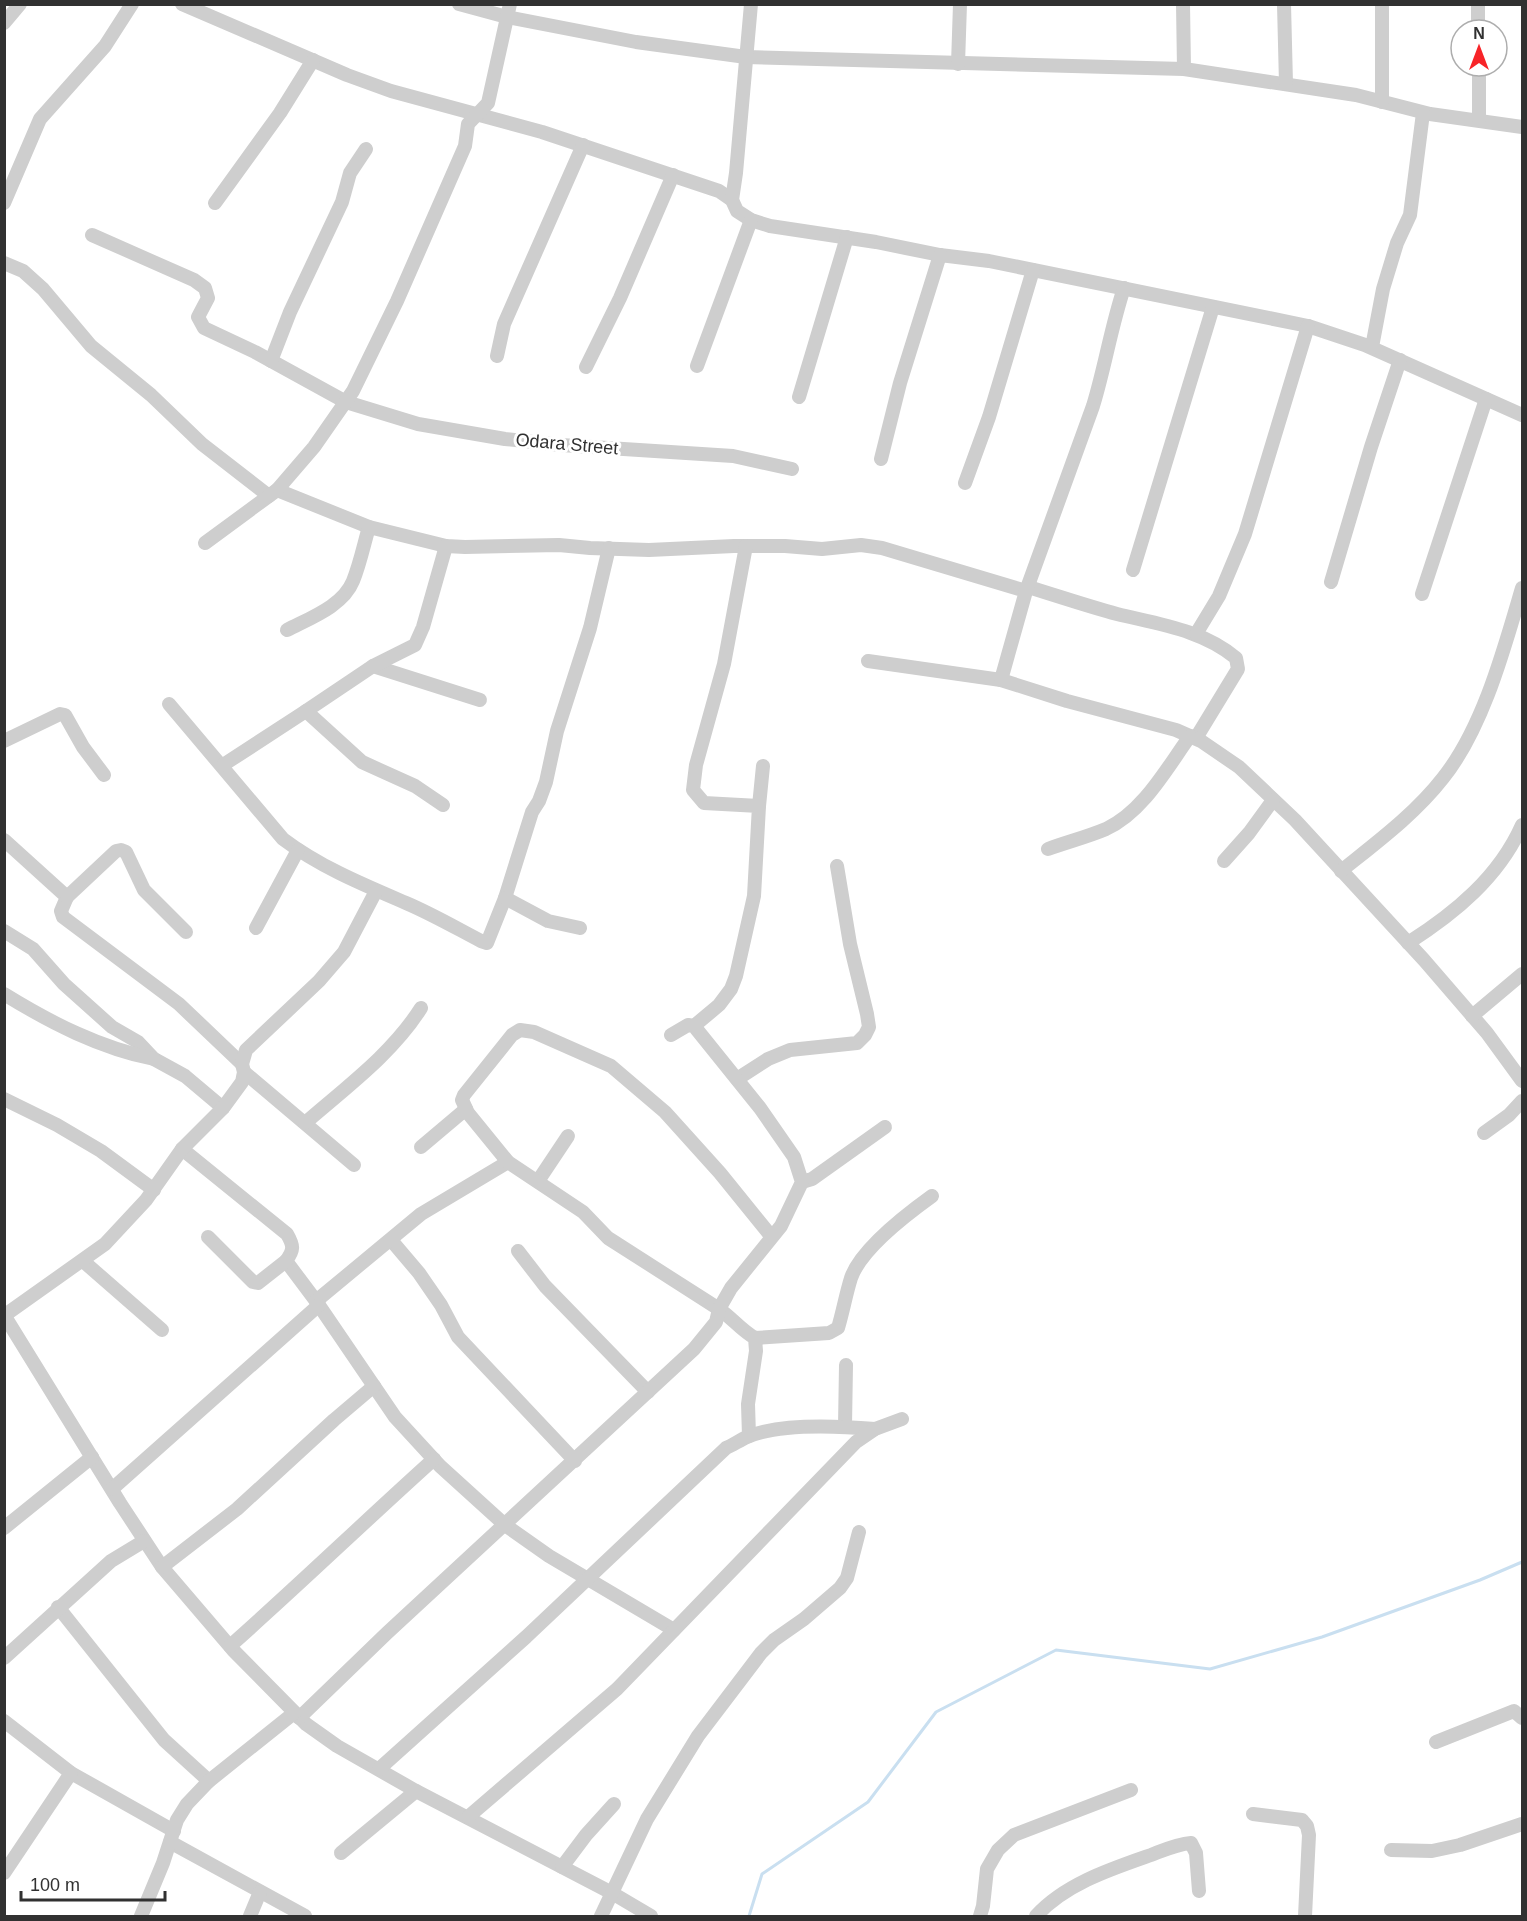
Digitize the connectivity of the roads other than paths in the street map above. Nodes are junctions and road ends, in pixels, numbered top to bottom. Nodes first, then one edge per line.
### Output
1 (20, 4) edge
2 (132, 4) edge
3 (182, 4) edge
4 (459, 4) edge
5 (751, 4) edge
6 (960, 4) edge
7 (1183, 4) edge
8 (1284, 4) edge
9 (1382, 4) edge
10 (509, 11) edge
11 (4, 23) edge
12 (746, 57) junction
13 (313, 60) junction
14 (958, 64) junction
15 (1184, 69) junction
16 (1479, 78) edge
17 (1286, 84) junction
18 (1382, 102) junction
19 (1423, 113) junction
20 (478, 115) junction
21 (1479, 120) junction
22 (1522, 127) edge
23 (583, 145) junction
24 (366, 149) dead end
25 (673, 175) junction
26 (732, 200) junction
27 (214, 202) dead end
28 (4, 203) edge
29 (751, 220) junction
30 (92, 235) dead end
31 (847, 237) junction
32 (940, 255) junction
33 (4, 263) edge
34 (1033, 270) junction
35 (1124, 288) junction
36 (1213, 307) junction
37 (1308, 326) junction
38 (1372, 347) junction
39 (497, 356) dead end
40 (1400, 360) junction
41 (271, 361) junction
42 (697, 366) dead end
43 (586, 367) dead end
44 (799, 397) dead end
45 (1486, 399) junction
46 (346, 402) junction
47 (1522, 415) edge
48 (880, 459) dead end
49 (792, 469) dead end
50 (965, 483) dead end
51 (273, 493) junction
52 (369, 527) junction
53 (205, 543) dead end
54 (446, 546) junction
55 (746, 546) junction
56 (609, 549) junction
57 (1133, 570) dead end
58 (1331, 582) dead end
59 (1522, 588) edge
60 (1027, 589) junction
61 (1422, 594) dead end
62 (287, 630) dead end
63 (1196, 634) junction
64 (868, 661) dead end
65 (373, 666) junction
66 (1001, 680) junction
67 (480, 700) dead end
68 (169, 704) dead end
69 (306, 711) junction
70 (1193, 737) junction
71 (4, 741) edge
72 (223, 765) junction
73 (763, 766) dead end
74 (104, 774) dead end
75 (1273, 800) junction
76 (442, 806) dead end
77 (759, 806) junction
78 (1522, 825) edge
79 (4, 840) edge
80 (1048, 849) dead end
81 (298, 850) junction
82 (1224, 861) dead end
83 (837, 866) dead end
84 (1341, 871) junction
85 (376, 891) junction
86 (67, 897) junction
87 (505, 898) junction
88 (256, 928) dead end
89 (580, 928) dead end
90 (4, 931) edge
91 (186, 932) dead end
92 (1408, 943) junction
93 (1522, 974) edge
94 (4, 994) edge
95 (421, 1008) dead end
96 (1472, 1016) junction
97 (694, 1026) junction
98 (670, 1035) dead end
99 (154, 1059) junction
100 (243, 1068) junction
101 (737, 1079) junction
102 (1522, 1081) edge
103 (4, 1099) edge
104 (1522, 1101) edge
105 (223, 1108) junction
106 (466, 1108) junction
107 (305, 1124) junction
108 (885, 1127) dead end
109 (1484, 1133) dead end
110 (568, 1136) dead end
111 (421, 1147) dead end
112 (182, 1149) junction
113 (508, 1162) junction
114 (354, 1165) dead end
115 (538, 1181) junction
116 (802, 1182) junction
117 (154, 1190) junction
118 (932, 1196) dead end
119 (771, 1236) junction
120 (208, 1238) dead end
121 (391, 1240) junction
122 (518, 1251) dead end
123 (83, 1261) junction
124 (286, 1261) junction
125 (317, 1303) junction
126 (719, 1309) junction
127 (5, 1316) edge
128 (162, 1330) dead end
129 (755, 1338) junction
130 (846, 1365) dead end
131 (374, 1386) junction
132 (648, 1392) junction
133 (902, 1419) dead end
134 (846, 1426) junction
135 (875, 1429) junction
136 (749, 1436) junction
137 (92, 1457) junction
138 (434, 1459) junction
139 (575, 1461) junction
140 (112, 1489) junction
141 (505, 1526) junction
142 (4, 1528) edge
143 (859, 1532) dead end
144 (144, 1541) junction
145 (162, 1567) junction
146 (589, 1578) junction
147 (58, 1607) junction
148 (674, 1630) junction
149 (230, 1646) junction
150 (4, 1658) edge
151 (297, 1715) junction
152 (1522, 1718) edge
153 (4, 1721) edge
154 (1436, 1742) dead end
155 (379, 1769) junction
156 (71, 1773) junction
157 (209, 1781) junction
158 (1131, 1790) dead end
159 (416, 1791) junction
160 (614, 1804) dead end
161 (1253, 1814) dead end
162 (468, 1817) junction
163 (1522, 1824) edge
164 (172, 1836) junction
165 (1391, 1850) dead end
166 (341, 1853) dead end
167 (562, 1867) junction
168 (4, 1873) edge
169 (1199, 1891) dead end
170 (260, 1892) junction
171 (612, 1893) junction
172 (141, 1917) edge
173 (250, 1917) edge
174 (305, 1917) edge
175 (601, 1917) edge
176 (651, 1917) edge
177 (980, 1917) edge
178 (1036, 1917) edge
179 (1305, 1917) edge

1 - 11 street
2 - 28 street
3 - 13 street
4 - 10 street
5 - 12 street
6 - 14 street
7 - 15 street
8 - 17 street
9 - 18 street
10 - 12 street
10 - 20 street
12 - 14 street
12 - 26 street
13 - 20 street
13 - 27 street
14 - 15 street
15 - 17 street
16 - 21 street
17 - 18 street
18 - 19 street
19 - 21 street
19 - 38 street
20 - 23 street
20 - 46 street
21 - 22 street
23 - 25 street
23 - 39 street
24 - 41 street
25 - 26 street
25 - 43 street
26 - 29 street
29 - 31 street
29 - 42 street
30 - 41 street, Odara Street
31 - 32 street
31 - 44 street
32 - 34 street
32 - 48 street
33 - 51 street
34 - 35 street
34 - 50 street
35 - 36 street
35 - 60 street
36 - 37 street
36 - 57 street
37 - 38 street
37 - 63 street
38 - 40 street
40 - 45 street
40 - 58 street
41 - 46 street, Odara Street
45 - 47 street
45 - 61 street
46 - 49 street, Odara Street
46 - 51 street
51 - 52 street
51 - 53 street
52 - 54 street
52 - 62 street
54 - 56 street
54 - 65 street
55 - 56 street
55 - 60 street
55 - 77 street
56 - 87 street
59 - 84 street
60 - 63 street
60 - 66 street
63 - 70 street
64 - 66 street
65 - 67 street
65 - 69 street
66 - 70 street
68 - 72 street
69 - 72 street
69 - 76 street
70 - 75 street
70 - 80 street
71 - 74 street
72 - 81 street
73 - 77 street
75 - 82 street
75 - 84 street
77 - 97 street
78 - 92 street
79 - 86 street
81 - 85 street
81 - 88 street
83 - 101 street
84 - 92 street
85 - 87 street
85 - 100 street
86 - 91 street
86 - 100 street
87 - 89 street
90 - 99 street
92 - 96 street
93 - 96 street
94 - 99 street
95 - 107 street
96 - 102 street
97 - 98 street
97 - 101 street
99 - 105 street
100 - 105 street
100 - 107 street
101 - 116 street
103 - 117 street
104 - 109 street
105 - 112 street
106 - 111 street
106 - 113 street
106 - 119 street
107 - 114 street
108 - 116 street
110 - 115 street
112 - 117 street
112 - 124 street
113 - 115 street
113 - 121 street
115 - 126 street
116 - 119 street
117 - 123 street
118 - 129 street
119 - 126 street
120 - 124 street
121 - 125 street
121 - 139 street
122 - 132 street
123 - 127 street
123 - 128 street
124 - 125 street
125 - 131 street
125 - 140 street
126 - 129 street
126 - 132 street
127 - 137 street
129 - 136 street
130 - 134 street
131 - 138 street
131 - 145 street
132 - 139 street
133 - 135 street
134 - 135 street
134 - 136 street
135 - 148 street
136 - 146 street
137 - 140 street
137 - 142 street
138 - 141 street
138 - 149 street
139 - 141 street
140 - 144 street
141 - 146 street
141 - 151 street
143 - 171 street
144 - 145 street
144 - 147 street
145 - 149 street
146 - 148 street
146 - 155 street
147 - 150 street
147 - 157 street
148 - 162 street
149 - 151 street
151 - 155 street
151 - 157 street
152 - 154 street
153 - 156 street
155 - 159 street
156 - 164 street
156 - 168 street
157 - 164 street
158 - 177 street
159 - 162 street
159 - 166 street
160 - 167 street
161 - 179 street
162 - 167 street
163 - 165 street
164 - 170 street
164 - 172 street
167 - 171 street
169 - 178 street
170 - 173 street
170 - 174 street
171 - 175 street
171 - 176 street

